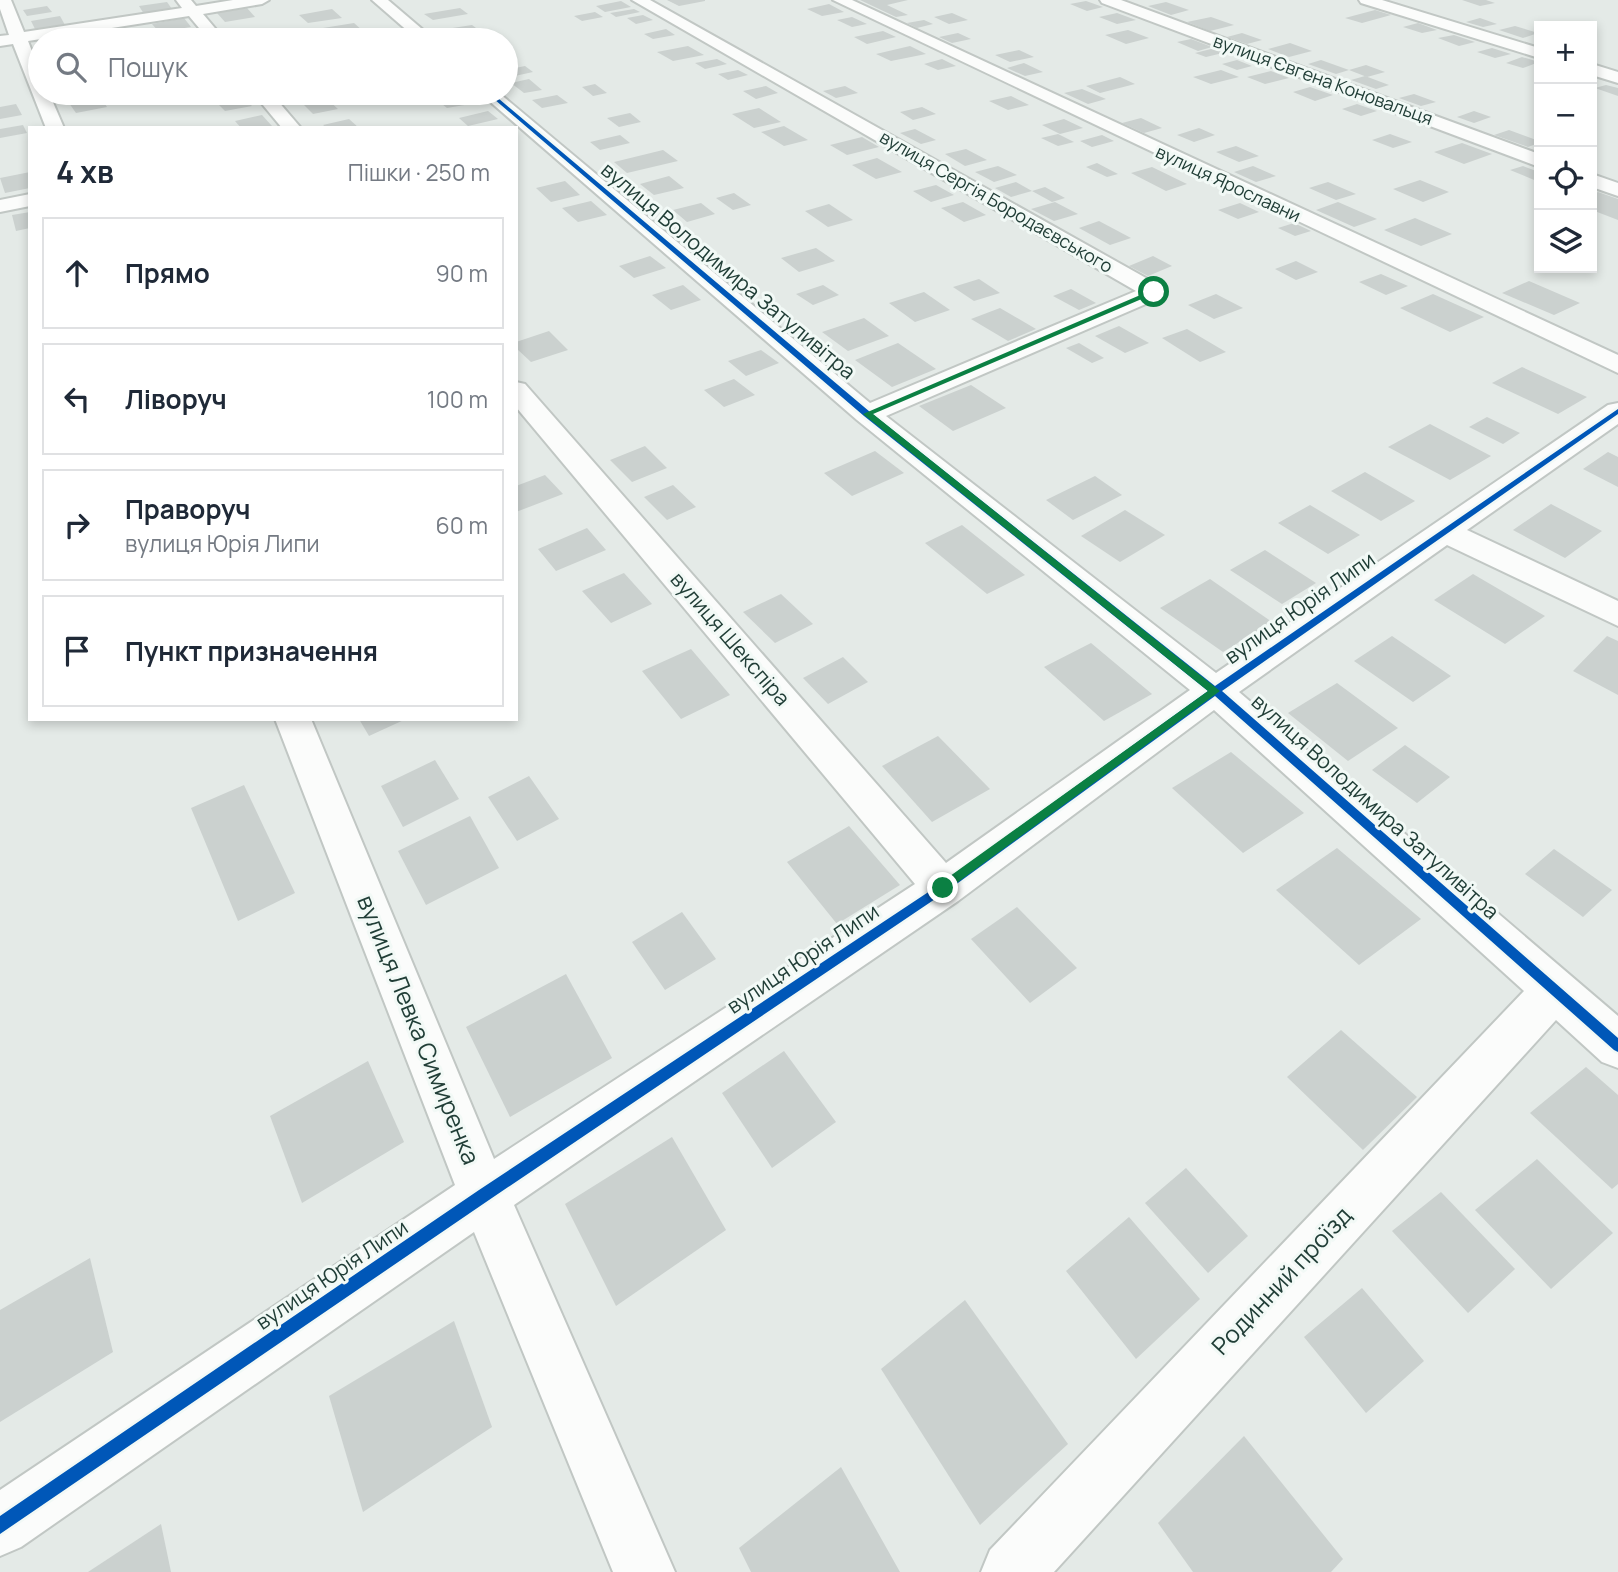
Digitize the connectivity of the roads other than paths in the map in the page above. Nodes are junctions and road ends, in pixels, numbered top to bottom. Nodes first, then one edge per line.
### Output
1 (4, 0) edge
2 (262, 0) edge
3 (379, 0) edge
4 (639, 0) edge
5 (840, 0) edge
6 (1107, 0) edge
7 (1366, 0) edge
8 (187, 5) edge
9 (69, 28) edge
10 (206, 28) edge
11 (413, 28) edge
12 (28, 36) edge
13 (18, 38) junction
14 (0, 41) edge
15 (1534, 51) edge
16 (28, 63) edge
17 (1597, 71) edge
18 (1618, 78) edge
19 (45, 105) edge
20 (272, 105) edge
21 (503, 105) edge
22 (54, 126) edge
23 (290, 126) edge
24 (1534, 159) edge
25 (1597, 182) edge
26 (1618, 190) edge
27 (28, 200) edge
28 (0, 206) edge
29 (1618, 365) edge
30 (518, 392) edge
31 (1618, 411) edge
32 (867, 414) junction
33 (1443, 531) junction
34 (1618, 615) edge
35 (1215, 691) junction
36 (294, 721) edge
37 (943, 888) junction
38 (1553, 991) junction
39 (1618, 1046) edge
40 (484, 1195) junction
41 (0, 1525) edge
42 (644, 1572) edge
43 (1012, 1572) edge

1 - 13 street
2 - 8 street
3 - 11 street
4 - 32 street, вулиця Сергія Бородаєвського
5 - 29 street, вулиця Ярославни
6 - 24 street, вулиця Євгена Коновальця
7 - 15 street
8 - 9 street
8 - 10 street
12 - 13 street
13 - 14 street
13 - 16 street
17 - 18 street
19 - 22 street
20 - 23 street
21 - 32 street, вулиця Володимира Затуливітра
25 - 26 street
27 - 28 street
30 - 37 street, вулиця Шекспіра
31 - 33 street, вулиця Юрія Липи
32 - 35 street, вулиця Володимира Затуливітра
33 - 34 street
33 - 35 street, вулиця Юрія Липи
35 - 37 street, вулиця Юрія Липи
35 - 38 street, вулиця Володимира Затуливітра
36 - 40 street, вулиця Левка Симиренка
37 - 40 street, вулиця Юрія Липи
38 - 39 street, вулиця Володимира Затуливітра
38 - 43 street, Родинний проїзд
40 - 41 street, вулиця Юрія Липи
40 - 42 street, вулиця Левка Симиренка

